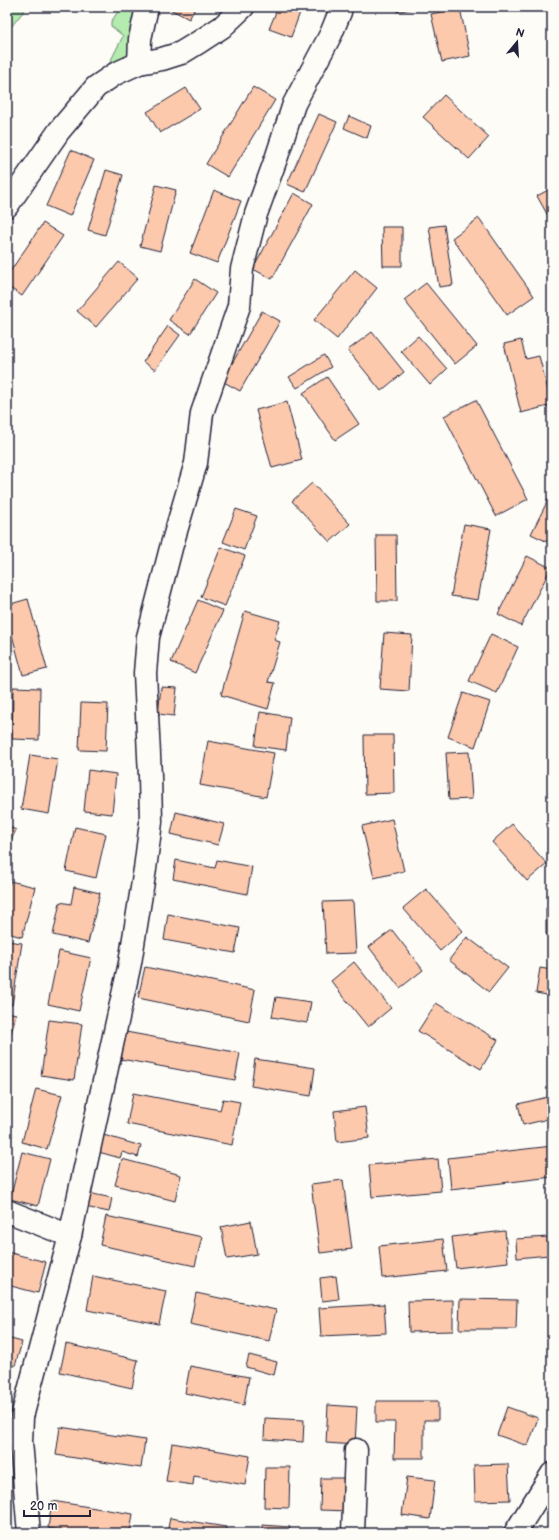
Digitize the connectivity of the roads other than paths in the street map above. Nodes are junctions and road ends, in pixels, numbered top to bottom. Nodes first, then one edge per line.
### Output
1 (147, 7) edge
2 (243, 7) edge
3 (340, 7) edge
4 (139, 63) junction
5 (7, 206) edge
6 (7, 1211) edge
7 (70, 1236) junction
8 (14, 1412) edge
9 (356, 1450) dead end
10 (552, 1474) edge
11 (29, 1533) edge
12 (353, 1533) edge
13 (515, 1533) edge

1 - 4 street
2 - 4 street
3 - 7 street
4 - 5 street
6 - 7 street
7 - 8 street
8 - 11 street
9 - 12 street
10 - 13 street

